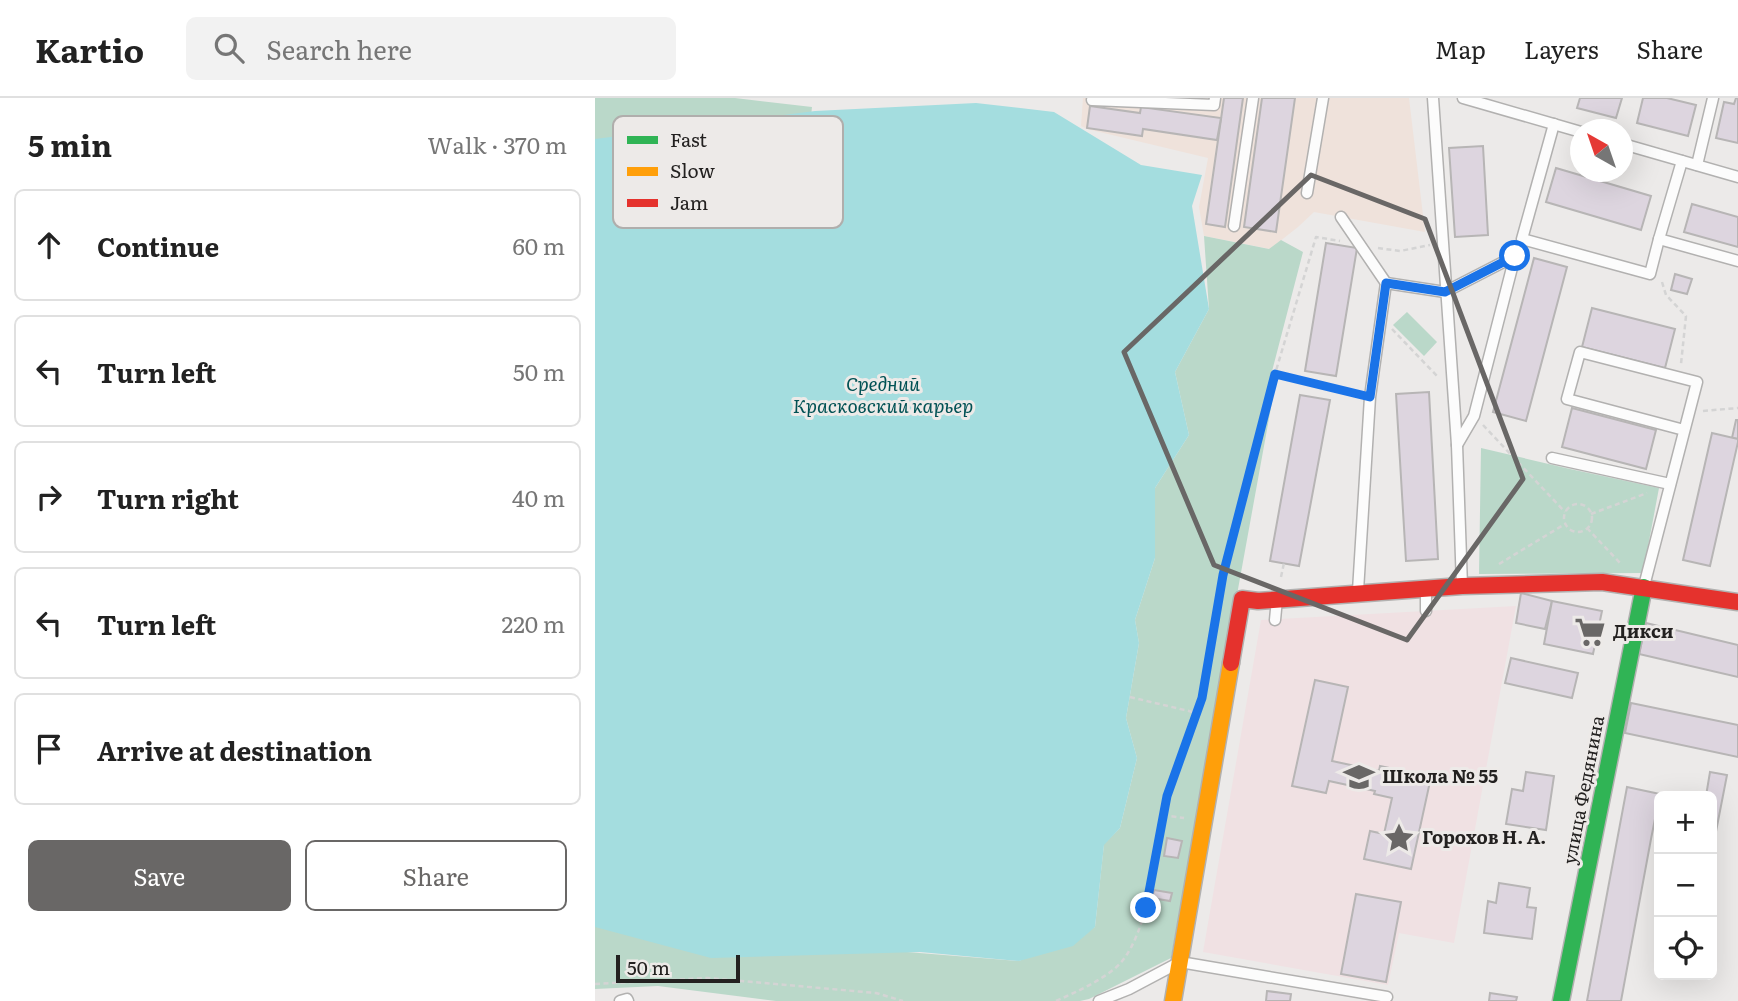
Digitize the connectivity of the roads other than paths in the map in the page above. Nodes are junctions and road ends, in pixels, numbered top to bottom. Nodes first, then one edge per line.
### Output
1 (1215, 98) edge
2 (1253, 98) edge
3 (1323, 98) edge
4 (1433, 98) edge
5 (1463, 98) edge
6 (1713, 98) edge
7 (1093, 100) dead end
8 (1554, 124) junction
9 (1570, 129) edge
10 (1633, 147) edge
11 (1682, 161) junction
12 (1697, 165) junction
13 (1738, 177) edge
14 (1307, 193) dead end
15 (1341, 217) dead end
16 (1234, 226) dead end
17 (1660, 239) junction
18 (1738, 261) edge
19 (1386, 283) junction
20 (1445, 292) junction
21 (1684, 430) junction
22 (1457, 445) junction
23 (1552, 458) dead end
24 (1671, 484) junction
25 (1462, 586) junction
26 (1644, 587) junction
27 (1426, 589) junction
28 (1358, 592) junction
29 (1277, 599) junction
30 (1738, 602) edge
31 (1426, 611) dead end
32 (1275, 620) dead end
33 (1180, 962) junction
34 (1387, 997) dead end
35 (620, 1001) edge
36 (628, 1001) edge
37 (1099, 1001) edge
38 (1173, 1001) edge
39 (1561, 1001) edge

1 - 7 lane
2 - 16 lane
3 - 14 lane
4 - 20 lane
5 - 8 lane
6 - 12 lane
8 - 9 lane
8 - 17 lane
10 - 11 lane
11 - 12 lane
11 - 17 lane
12 - 13 lane
15 - 19 lane
17 - 18 lane
19 - 20 lane
19 - 28 lane
20 - 22 lane
20 - 22 lane
21 - 21 lane, улица Федянина
21 - 24 lane, улица Федянина
22 - 25 lane
23 - 24 lane
24 - 26 lane, улица Федянина
25 - 26 street
25 - 27 street
26 - 30 street
26 - 39 street, улица Федянина
27 - 28 street
27 - 31 lane
28 - 29 street
29 - 32 lane
29 - 33 street
33 - 34 lane
33 - 37 lane
33 - 38 street
35 - 36 lane

